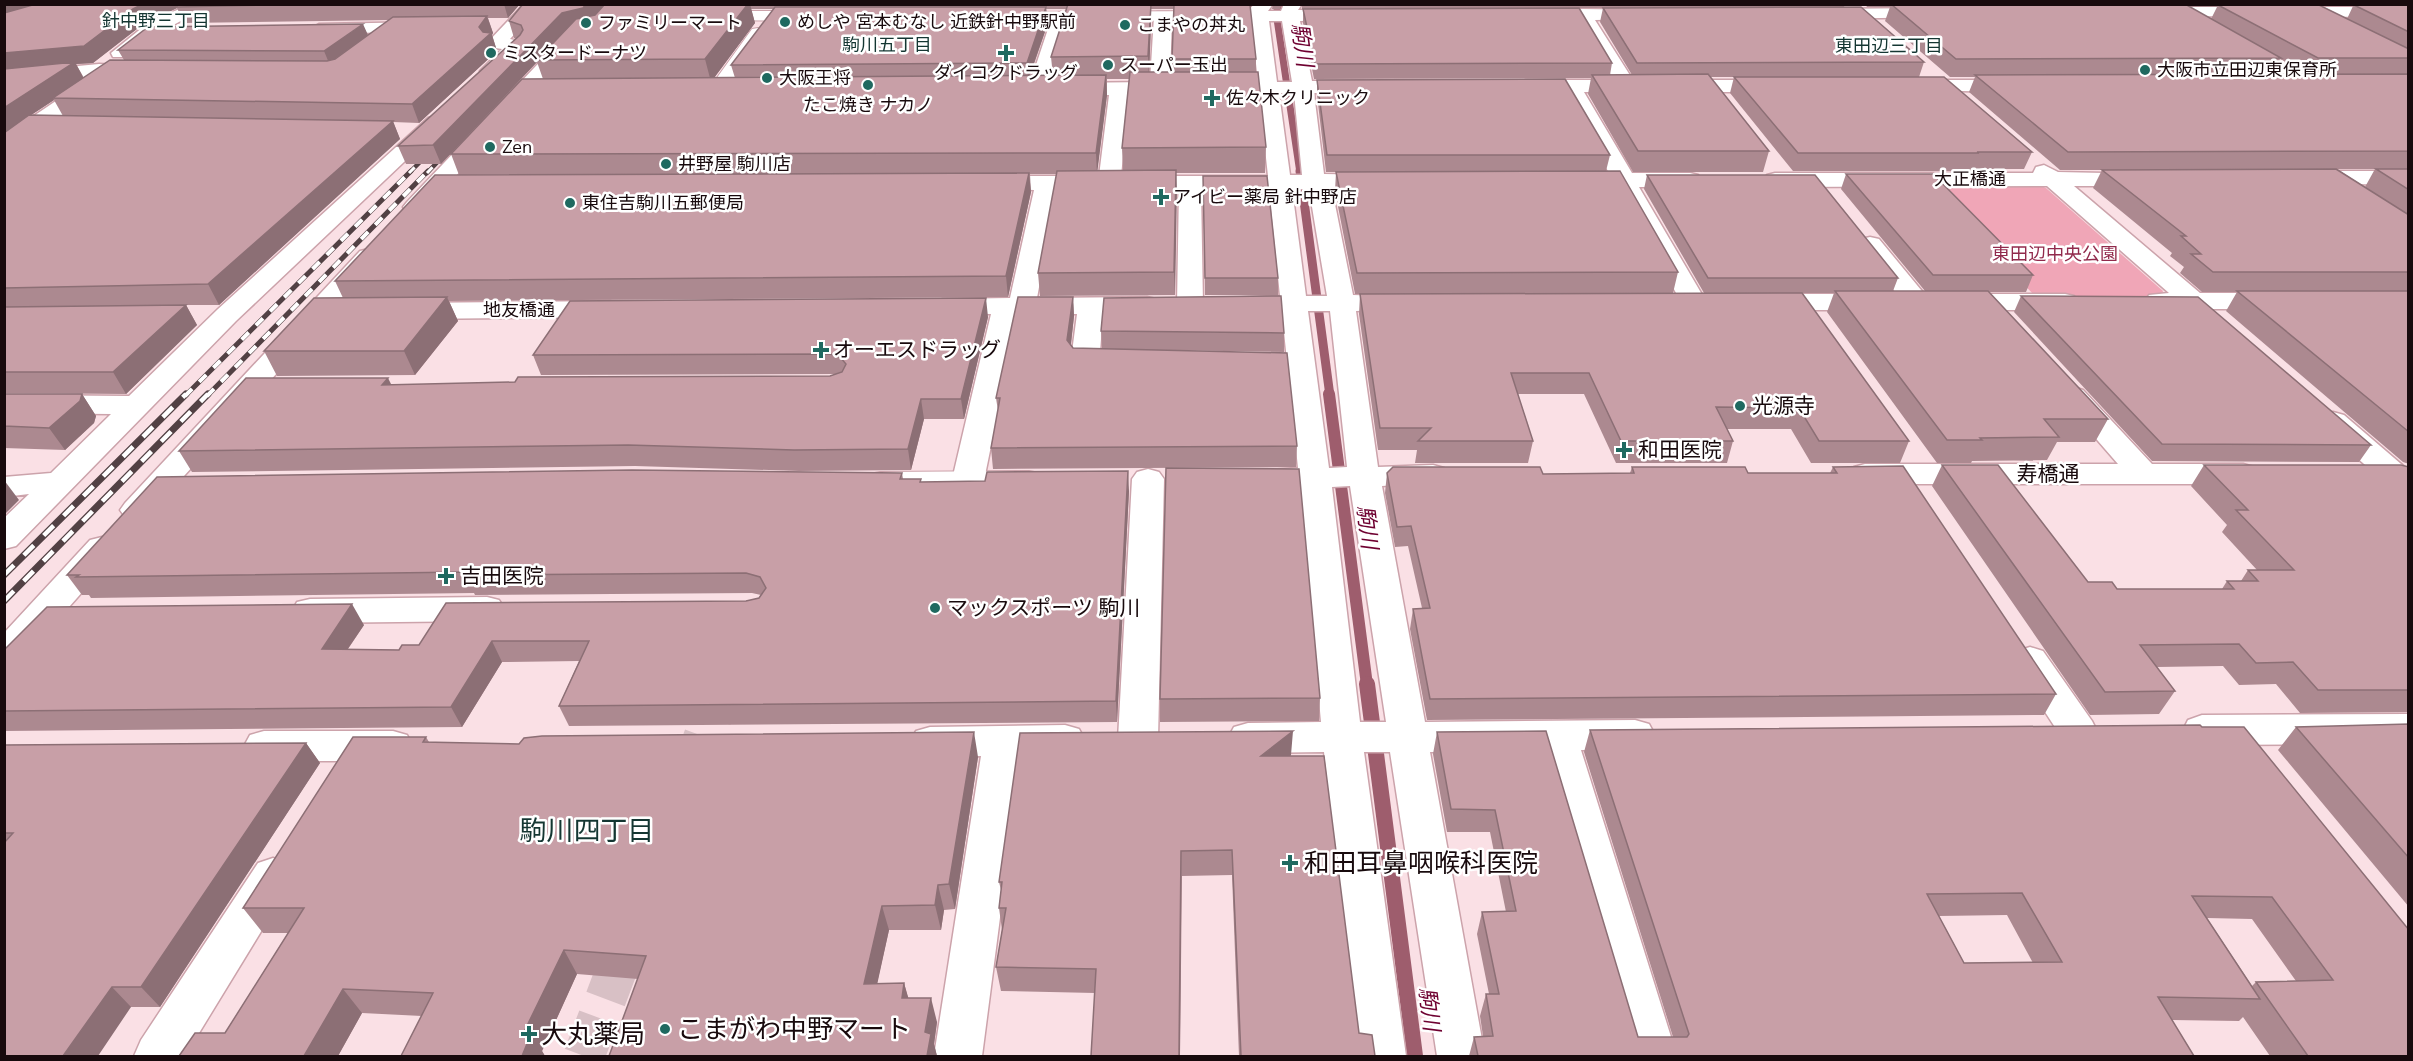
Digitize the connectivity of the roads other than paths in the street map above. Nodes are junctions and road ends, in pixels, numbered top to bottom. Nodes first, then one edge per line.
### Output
1 (204, 4) edge
2 (534, 4) edge
3 (1857, 9) edge
4 (621, 12) edge
5 (1277, 12) edge
6 (2132, 12) edge
7 (2179, 12) junction
8 (2315, 12) junction
9 (2409, 12) edge
10 (1956, 13) edge
11 (1583, 14) junction
12 (1664, 14) edge
13 (1804, 14) edge
14 (1362, 15) edge
15 (1518, 15) edge
16 (692, 16) edge
17 (772, 16) junction
18 (830, 16) edge
19 (1061, 16) junction
20 (1163, 16) junction
21 (991, 17) edge
22 (441, 27) edge
23 (393, 28) junction
24 (300, 29) edge
25 (2346, 29) edge
26 (196, 30) edge
27 (149, 31) junction
28 (1889, 37) edge
29 (368, 46) edge
30 (1916, 61) edge
31 (105, 71) junction
32 (159, 72) edge
33 (4, 79) edge
34 (2271, 84) edge
35 (2306, 84) junction
36 (2329, 84) edge
37 (1501, 86) edge
38 (1571, 86) junction
39 (1627, 86) junction
40 (1710, 86) junction
41 (1792, 86) edge
42 (1886, 86) edge
43 (1944, 86) junction
44 (2038, 86) edge
45 (1385, 87) edge
46 (1285, 88) junction
47 (1018, 89) edge
48 (1038, 89) junction
49 (1120, 89) junction
50 (1160, 89) junction
51 (696, 90) edge
52 (718, 90) junction
53 (742, 90) edge
54 (1725, 105) edge
55 (1971, 109) edge
56 (36, 125) junction
57 (71, 125) edge
58 (390, 130) edge
59 (425, 131) junction
60 (4, 146) edge
61 (2025, 156) edge
62 (1770, 161) edge
63 (2168, 178) edge
64 (2284, 178) edge
65 (2331, 178) junction
66 (2409, 178) edge
67 (2052, 179) junction
68 (1626, 180) junction
69 (1717, 180) edge
70 (1751, 180) edge
71 (1785, 180) junction
72 (1818, 180) junction
73 (1555, 181) edge
74 (1190, 182) junction
75 (1302, 182) junction
76 (1401, 182) edge
77 (966, 183) edge
78 (1047, 183) junction
79 (1109, 183) junction
80 (435, 185) junction
81 (471, 185) edge
82 (2370, 203) edge
83 (2194, 301) junction
84 (2301, 301) edge
85 (1804, 302) junction
86 (1917, 302) junction
87 (1987, 302) junction
88 (2090, 302) edge
89 (2136, 302) edge
90 (1424, 303) edge
91 (1296, 304) junction
92 (1340, 304) junction
93 (1190, 305) junction
94 (1014, 306) junction
95 (1091, 306) junction
96 (922, 307) edge
97 (638, 309) edge
98 (353, 311) edge
99 (389, 311) edge
100 (318, 312) junction
101 (227, 315) junction
102 (192, 316) dead end
103 (2220, 324) edge
104 (2010, 328) edge
105 (1825, 331) edge
106 (1142, 360) edge
107 (2058, 379) edge
108 (248, 387) junction
109 (284, 387) edge
110 (4, 404) edge
111 (139, 405) junction
112 (2316, 406) edge
113 (1834, 474) edge
114 (2144, 474) junction
115 (2275, 474) edge
116 (2346, 474) edge
117 (1362, 475) junction
118 (1458, 475) edge
119 (1316, 478) junction
120 (2404, 478) edge
121 (1148, 479) dead end
122 (1232, 479) edge
123 (968, 480) junction
124 (1052, 480) edge
125 (64, 481) junction
126 (855, 481) edge
127 (159, 484) junction
128 (195, 484) edge
129 (4, 487) edge
130 (8, 534) edge
131 (516, 609) edge
132 (279, 611) edge
133 (43, 613) junction
134 (90, 613) edge
135 (2011, 632) edge
136 (4, 657) edge
137 (2409, 729) edge
138 (2168, 730) edge
139 (2236, 730) junction
140 (2030, 731) edge
141 (1675, 734) edge
142 (1557, 735) junction
143 (1376, 737) junction
144 (1174, 739) junction
145 (1003, 741) junction
146 (898, 742) edge
147 (355, 746) junction
148 (427, 746) edge
149 (227, 747) edge
150 (2266, 767) edge
151 (330, 786) edge
152 (292, 846) edge
153 (158, 1056) edge
154 (958, 1056) edge
155 (1382, 1056) edge
156 (1461, 1056) edge
157 (1653, 1056) edge

1 - 27 street
2 - 59 street
3 - 10 street
3 - 13 street
3 - 28 street
4 - 80 street
5 - 14 street
5 - 20 street
5 - 46 street
6 - 7 street
7 - 8 street
7 - 35 street
8 - 9 street
8 - 25 street
11 - 12 street
11 - 15 street
11 - 39 street
16 - 17 street
17 - 18 street
17 - 52 street
19 - 20 street
19 - 21 street
19 - 48 street
20 - 50 street
22 - 23 street
23 - 24 street
23 - 29 street
26 - 27 street
27 - 31 street
30 - 43 street
31 - 32 street
31 - 33 street
31 - 56 street
34 - 35 street
35 - 36 street
37 - 38 street
38 - 39 street
38 - 68 street
39 - 40 street
40 - 41 street
40 - 54 street
42 - 43 street
43 - 44 street
43 - 55 street
45 - 46 street
46 - 50 street
46 - 75 street
47 - 48 street
48 - 49 street
49 - 50 street
49 - 79 street
51 - 52 street
52 - 53 street
56 - 57 street
56 - 60 street
58 - 59 street
59 - 101 street
61 - 67 street
62 - 71 street
63 - 67 street, 大正橋通
64 - 65 street
65 - 66 street
65 - 82 street
67 - 72 street, 大正橋通
67 - 83 street
68 - 69 street
68 - 73 street
68 - 85 street
70 - 71 street, 大正橋通
71 - 72 street, 大正橋通
72 - 86 street
74 - 75 street
74 - 79 street
74 - 93 street
75 - 76 street
75 - 91 street
75 - 92 street
77 - 78 street
78 - 79 street
78 - 94 street
80 - 81 street
80 - 100 street
83 - 84 street
83 - 89 street
83 - 103 street
85 - 86 street
85 - 105 street
86 - 87 street
87 - 88 street
87 - 104 street
90 - 92 street
91 - 92 street
91 - 93 street
91 - 119 street
92 - 117 street
93 - 95 street
94 - 95 street
94 - 96 street
94 - 123 street
95 - 106 street
97 - 99 street, 地友橋通
98 - 100 street
100 - 108 street
101 - 102 street
101 - 111 street
107 - 114 street
108 - 109 street
108 - 127 street
110 - 111 street
111 - 125 street
112 - 120 street
113 - 114 street, 寿橋通
114 - 115 street, 寿橋通
116 - 120 street
117 - 118 street
117 - 119 street
117 - 143 street
119 - 122 street
119 - 143 street
121 - 144 street
123 - 124 street
123 - 126 street
125 - 129 street
125 - 130 street
127 - 128 street
127 - 133 street
131 - 132 street
133 - 134 street
133 - 136 street
135 - 140 street
137 - 139 street
138 - 139 street
139 - 150 street
141 - 142 street
142 - 143 street
142 - 157 street
143 - 144 street
143 - 155 street
143 - 156 street
144 - 145 street
145 - 146 street
145 - 154 street
147 - 148 street
147 - 149 street
147 - 151 street
152 - 153 street

